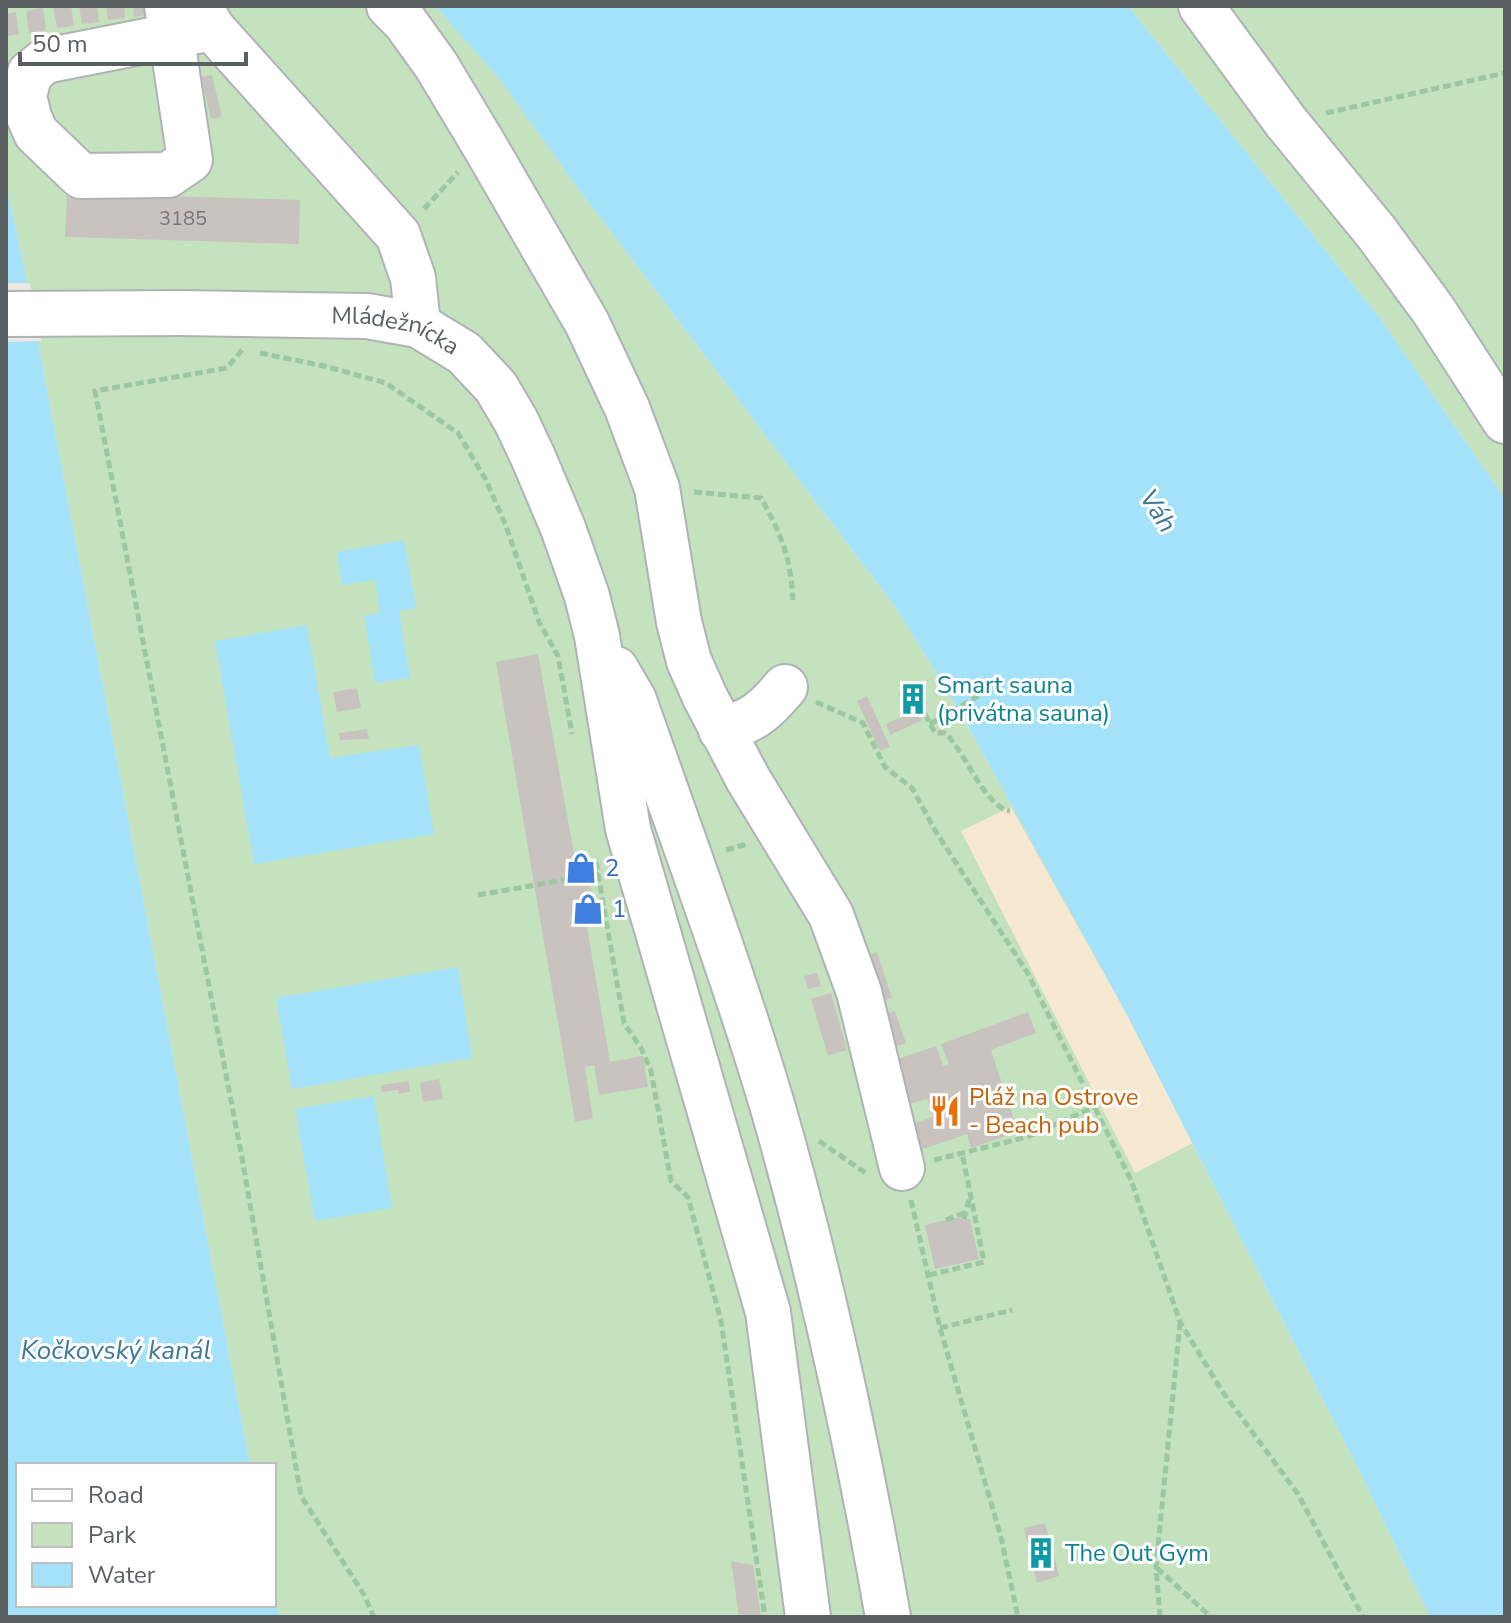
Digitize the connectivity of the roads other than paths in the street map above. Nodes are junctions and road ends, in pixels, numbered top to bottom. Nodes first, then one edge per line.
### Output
1 (389, 6) edge
2 (1201, 6) edge
3 (188, 19) edge
4 (6, 314) edge
5 (418, 325) junction
6 (1505, 421) edge
7 (597, 636) junction
8 (785, 687) dead end
9 (721, 730) junction
10 (902, 1168) road end
11 (808, 1617) edge
12 (888, 1617) edge

1 - 9 street
2 - 6 street
3 - 5 street
4 - 5 street, Mládežnícka
5 - 7 street, Mládežnícka
7 - 11 street
7 - 12 street
8 - 9 street
9 - 10 street

